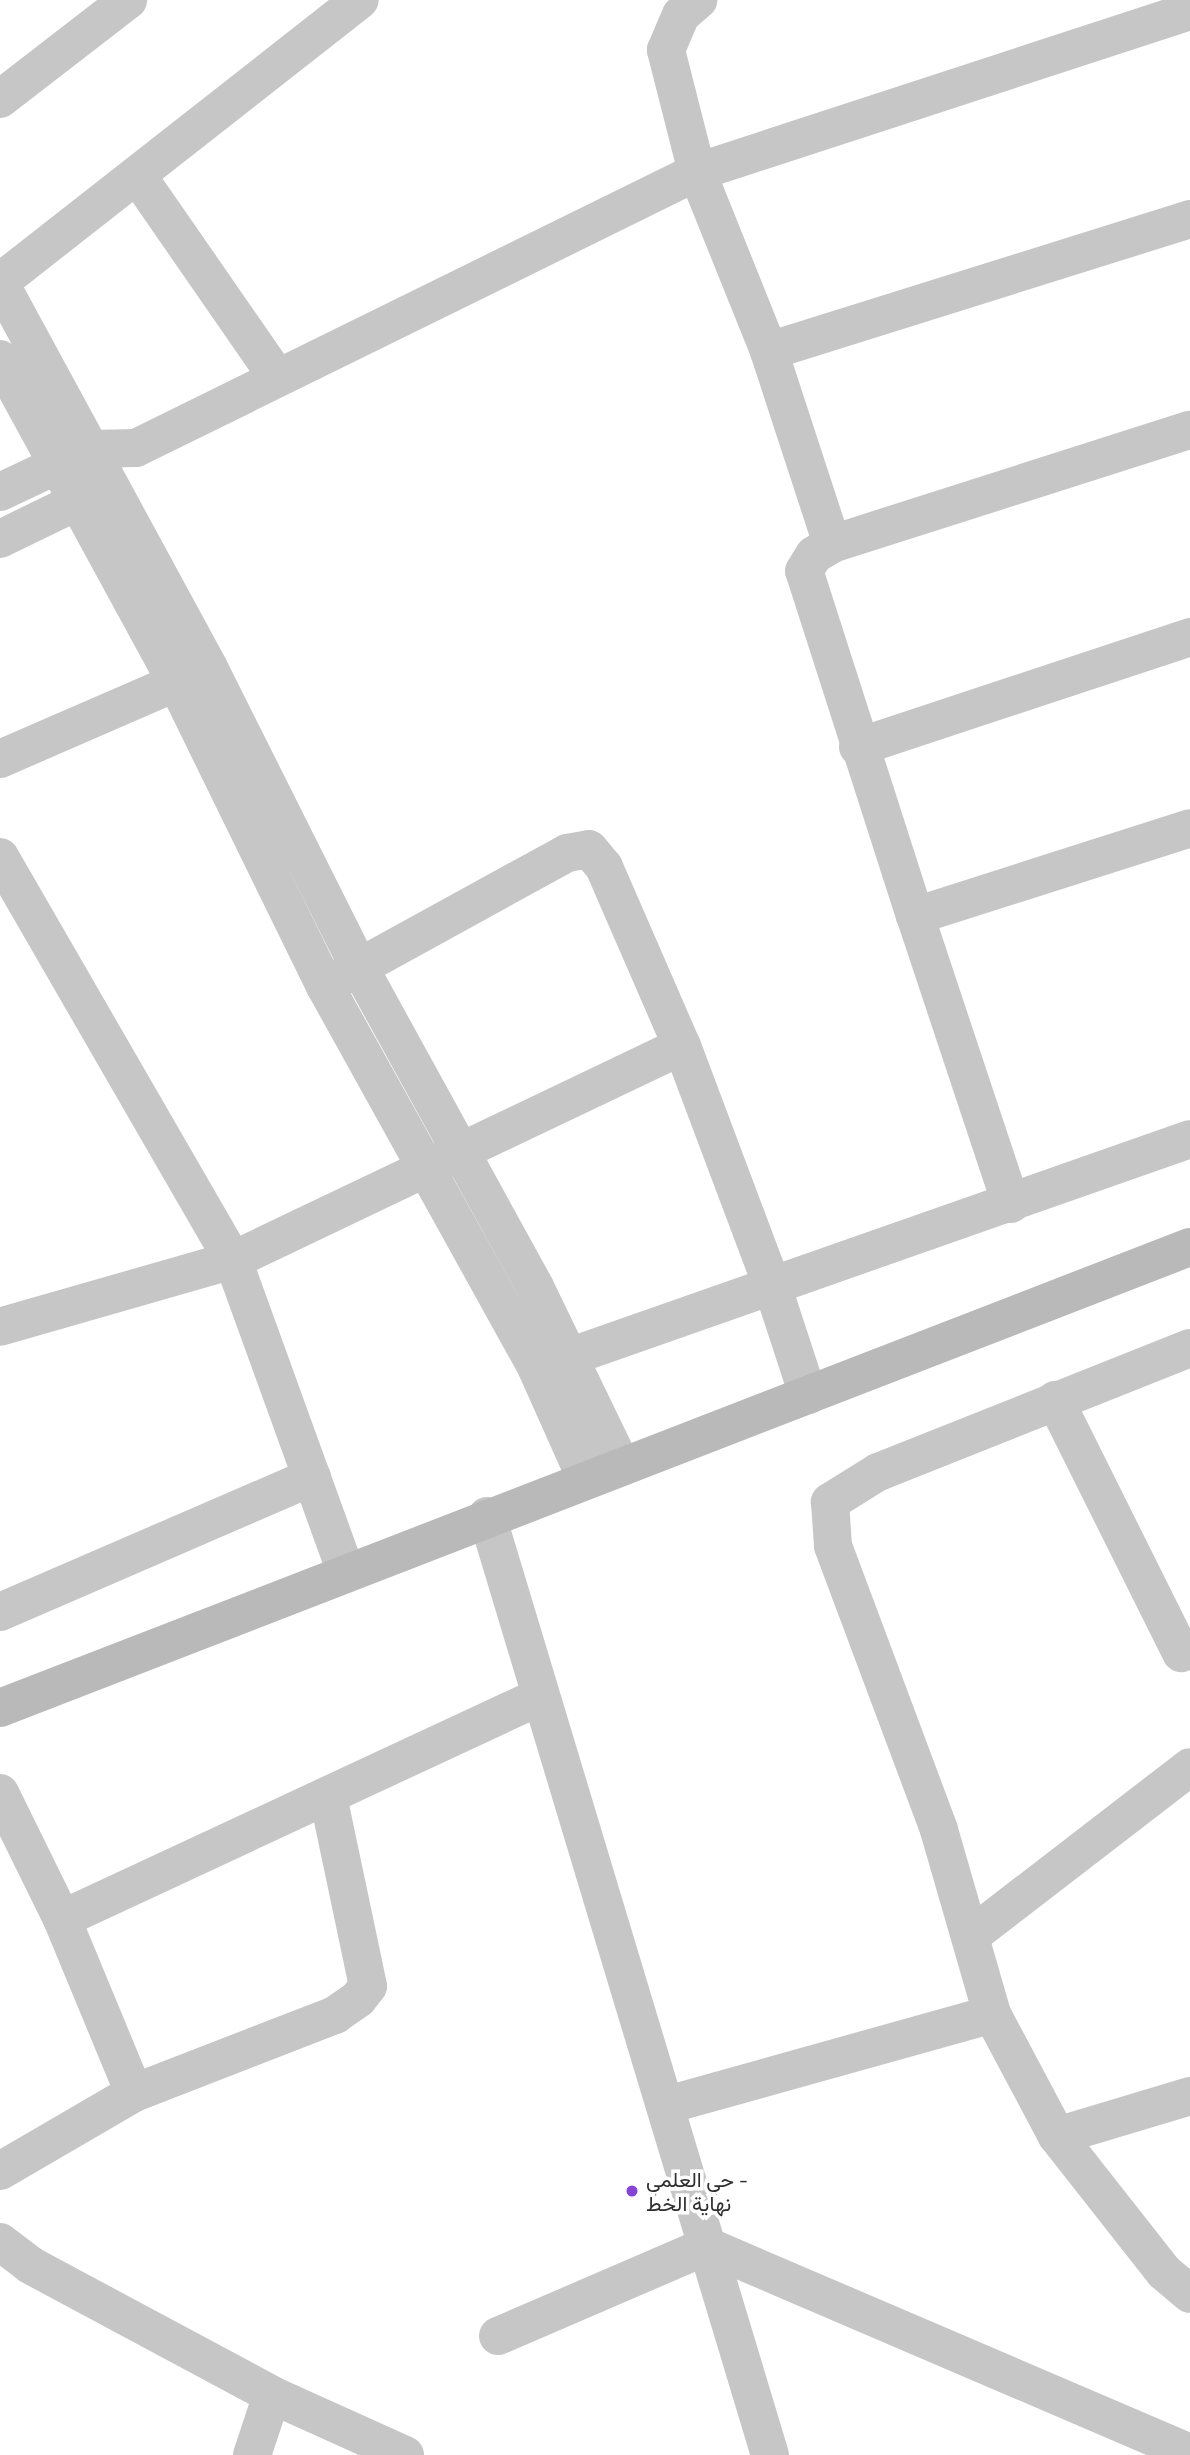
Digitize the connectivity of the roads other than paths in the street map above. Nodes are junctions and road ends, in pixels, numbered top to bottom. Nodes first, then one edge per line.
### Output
1 (128, 0) edge
2 (359, 0) edge
3 (698, 0) edge
4 (1190, 10) edge
5 (0, 99) edge
6 (696, 172) junction
7 (137, 175) junction
8 (1190, 219) edge
9 (0, 282) edge
10 (769, 351) junction
11 (0, 359) edge
12 (276, 376) junction
13 (1190, 430) edge
14 (136, 448) junction
15 (91, 449) junction
16 (55, 464) junction
17 (112, 485) junction
18 (0, 492) edge
19 (76, 503) junction
20 (0, 538) edge
21 (832, 544) junction
22 (1190, 637) edge
23 (192, 675) junction
24 (858, 747) junction
25 (0, 759) edge
26 (1190, 828) edge
27 (0, 857) edge
28 (915, 916) junction
29 (358, 965) junction
30 (325, 986) junction
31 (682, 1046) junction
32 (1190, 1139) edge
33 (461, 1152) junction
34 (425, 1171) junction
35 (1011, 1204) junction
36 (1190, 1247) edge
37 (233, 1260) junction
38 (772, 1285) junction
39 (1, 1325) edge
40 (1190, 1348) edge
41 (554, 1362) junction
42 (808, 1395) junction
43 (1055, 1400) junction
44 (621, 1465) junction
45 (312, 1477) junction
46 (586, 1479) junction
47 (487, 1516) junction
48 (346, 1572) junction
49 (0, 1612) edge
50 (1187, 1657) edge
51 (541, 1696) junction
52 (0, 1708) edge
53 (1190, 1767) edge
54 (0, 1793) edge
55 (328, 1796) junction
56 (62, 1919) junction
57 (972, 1935) junction
58 (976, 2019) junction
59 (134, 2093) junction
60 (1190, 2096) edge
61 (667, 2105) junction
62 (1057, 2136) junction
63 (0, 2171) edge
64 (0, 2242) edge
65 (707, 2246) junction
66 (1190, 2294) edge
67 (498, 2336) dead end
68 (272, 2395) junction
69 (1190, 2452) edge
70 (252, 2455) edge
71 (405, 2455) edge
72 (769, 2455) edge

1 - 5 street
2 - 7 street
3 - 6 street
4 - 6 street
6 - 10 street
6 - 12 street
7 - 9 street
7 - 12 street
8 - 10 street
9 - 15 street
10 - 21 street
11 - 16 street
12 - 14 street
13 - 21 street
14 - 15 street
14 - 17 street
15 - 16 street
15 - 17 street
16 - 18 street
16 - 19 street
17 - 19 street
17 - 23 street
19 - 20 street
19 - 23 street
21 - 24 street
22 - 24 street
23 - 25 street
23 - 29 street
23 - 30 street
24 - 28 street
26 - 28 street
27 - 37 street
28 - 35 street
29 - 30 street
29 - 31 street
29 - 33 street
30 - 34 street
31 - 33 street
31 - 38 street
32 - 35 street
33 - 34 street
33 - 41 street
34 - 37 street
34 - 41 street
35 - 38 street
36 - 42 street
37 - 39 street
37 - 45 street
38 - 41 street
38 - 42 street
40 - 43 street
41 - 44 street
41 - 46 street
42 - 44 street
43 - 50 street
43 - 57 street
44 - 46 street
45 - 48 street
45 - 49 street
46 - 47 street
47 - 48 street
47 - 51 street
48 - 52 street
51 - 55 street
51 - 61 street
53 - 57 street
54 - 56 street
55 - 56 street
55 - 59 street
56 - 59 street
57 - 58 street
58 - 61 street
58 - 62 street
59 - 63 street
60 - 62 street
61 - 65 street
62 - 66 street
64 - 68 street
65 - 67 street
65 - 69 street
65 - 72 street
68 - 70 street
68 - 71 street

